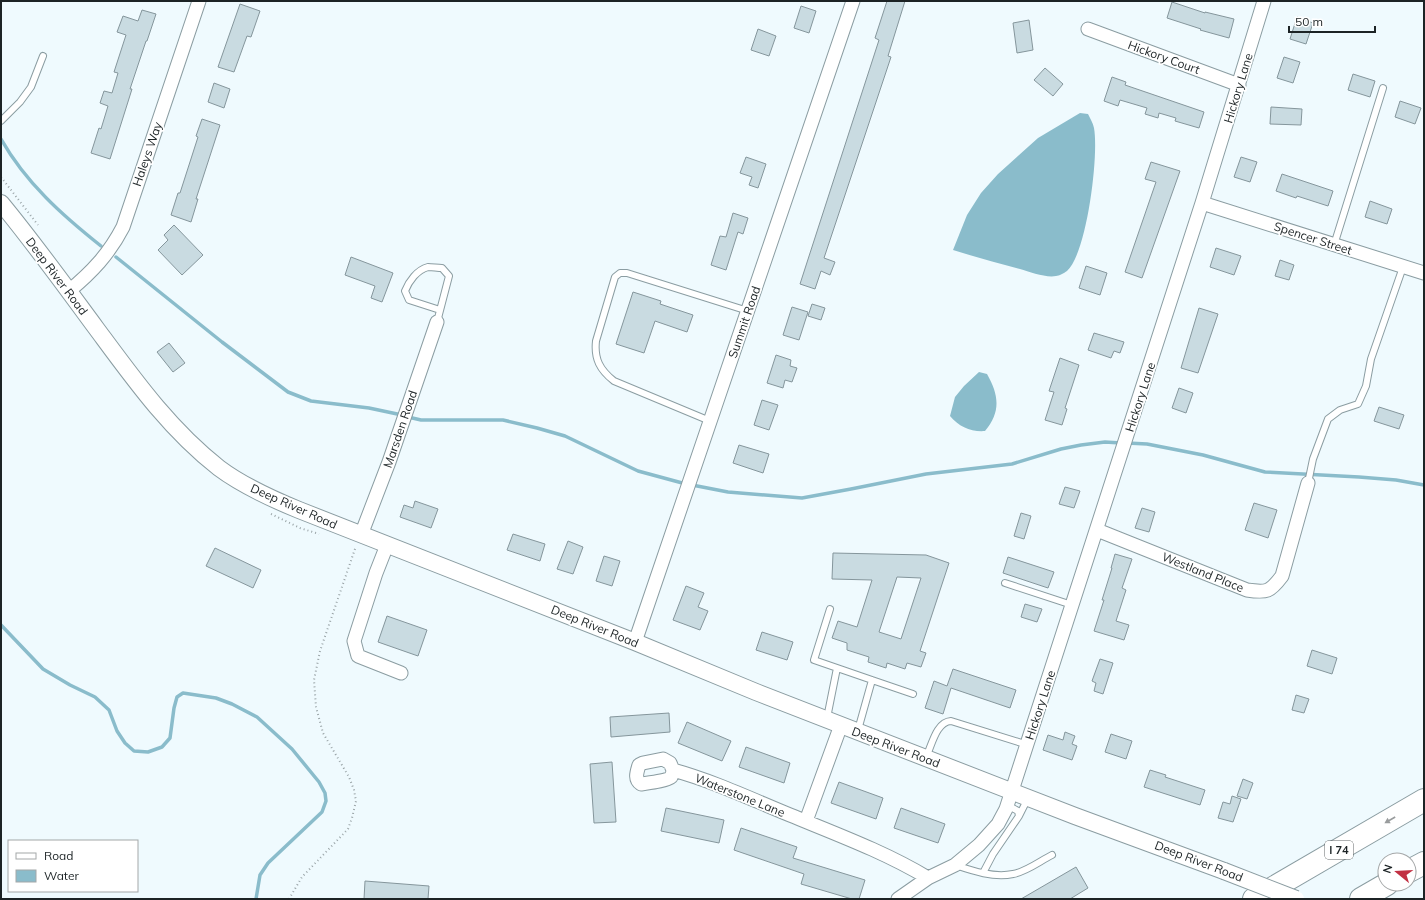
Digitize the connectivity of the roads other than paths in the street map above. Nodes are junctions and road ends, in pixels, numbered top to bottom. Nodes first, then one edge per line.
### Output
1 (199, 1) edge
2 (853, 1) edge
3 (1264, 1) edge
4 (1088, 29) dead end
5 (43, 56) dead end
6 (1239, 85) junction
7 (1383, 88) dead end
8 (1, 121) edge
9 (1, 203) edge
10 (1202, 203) junction
11 (1334, 244) junction
12 (1403, 267) junction
13 (1424, 273) edge
14 (69, 291) junction
15 (748, 311) junction
16 (439, 316) junction
17 (710, 420) junction
18 (1308, 483) joint
19 (1097, 530) junction
20 (359, 540) junction
21 (387, 545) junction
22 (1005, 584) dead end
23 (1073, 605) junction
24 (830, 609) dead end
25 (635, 642) junction
26 (837, 668) junction
27 (401, 673) dead end
28 (872, 680) junction
29 (913, 694) dead end
30 (834, 723) junction
31 (857, 732) junction
32 (1028, 745) junction
33 (926, 758) junction
34 (673, 770) dead end
35 (1028, 798) junction
36 (1010, 799) junction
37 (1424, 800) edge
38 (1019, 816) junction
39 (806, 821) junction
40 (1052, 855) dead end
41 (955, 865) junction
42 (983, 873) junction
43 (928, 878) junction
44 (1377, 890) edge
45 (898, 899) edge
46 (1254, 899) edge
47 (1296, 899) edge
48 (1361, 899) edge

1 - 14 street, Haleys Way
2 - 15 street, Summit Road
3 - 6 street, Hickory Lane
4 - 6 street, Hickory Court
5 - 8 lane
6 - 10 street, Hickory Lane
7 - 11 lane
9 - 14 street, Deep River Road
10 - 11 street, Spencer Street
10 - 19 street, Hickory Lane
11 - 12 street, Spencer Street
12 - 13 street, Spencer Street
12 - 18 lane
14 - 20 street, Deep River Road
15 - 17 street, Summit Road
15 - 17 lane
16 - 16 lane
16 - 20 street, Marsden Road
17 - 25 street, Summit Road
18 - 19 street, Westland Place
19 - 23 street, Hickory Lane
20 - 21 street, Deep River Road
21 - 25 street, Deep River Road
21 - 27 street
22 - 23 lane
23 - 32 street, Hickory Lane
24 - 26 lane
25 - 30 street, Deep River Road
26 - 28 lane
26 - 30 lane
28 - 29 lane
28 - 31 lane
30 - 31 street, Deep River Road
30 - 39 street
31 - 33 street, Deep River Road
32 - 33 lane
32 - 36 street, Hickory Lane
33 - 36 street, Deep River Road
34 - 39 street, Waterstone Lane
35 - 36 street, Deep River Road
35 - 38 lane
35 - 47 street, Deep River Road, bridge
36 - 38 lane
36 - 41 street, Hickory Lane
37 -> 46 highway, I 74
38 - 42 lane
39 - 43 street, Waterstone Lane
40 - 42 lane
41 - 42 lane
41 - 43 street, Hickory Lane
43 - 45 street, Hickory Lane
44 - 48 highway

